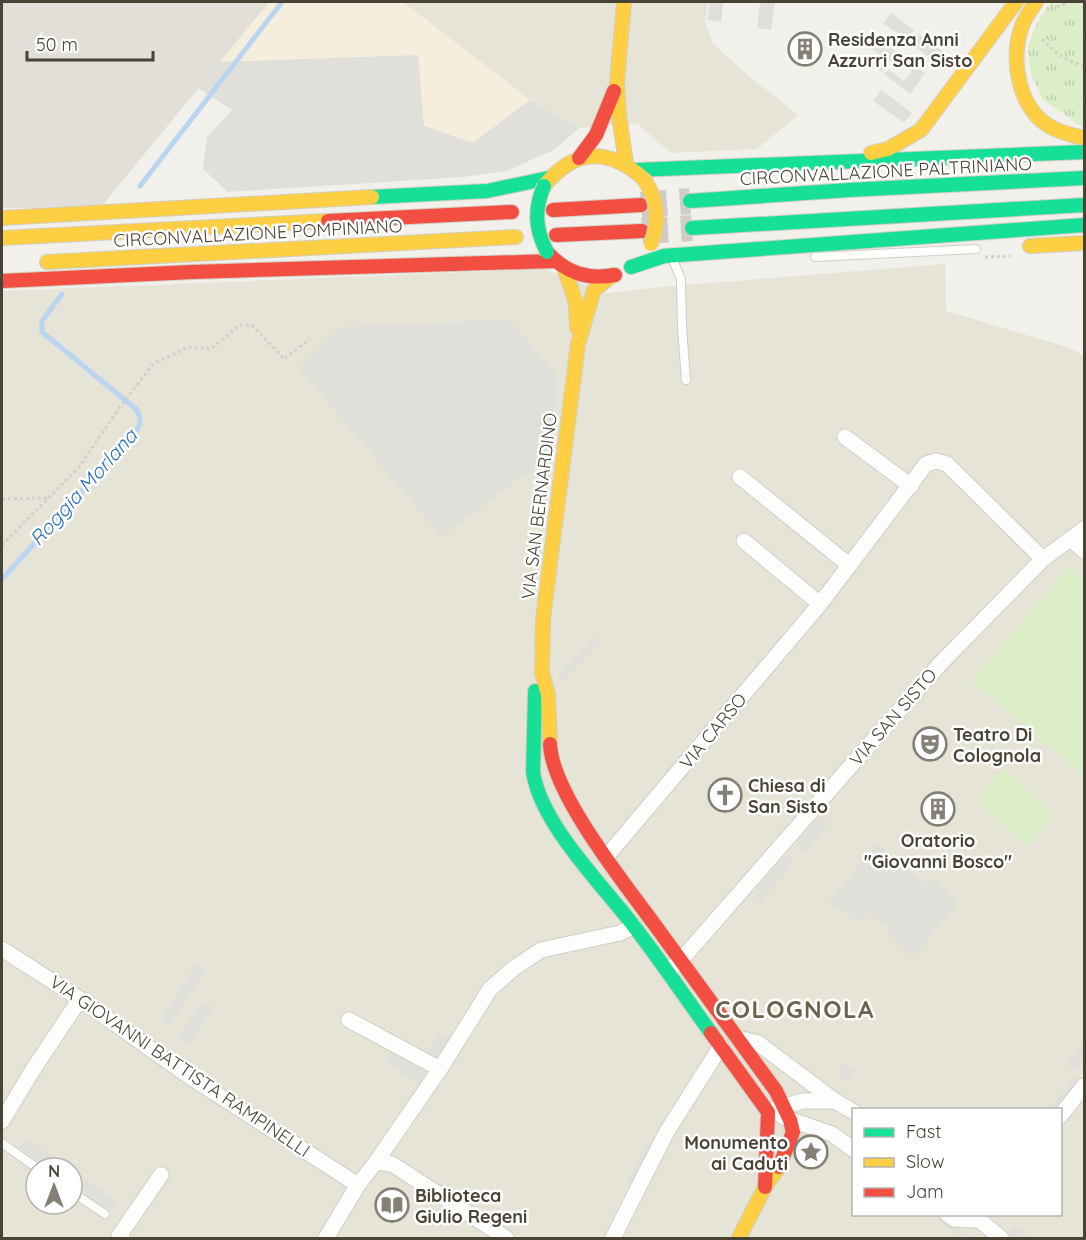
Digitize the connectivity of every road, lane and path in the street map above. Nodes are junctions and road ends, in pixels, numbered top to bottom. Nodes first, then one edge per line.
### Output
1 (624, 2) edge
2 (1016, 2) edge
3 (1036, 2) edge
4 (1068, 2) edge
5 (1053, 10) dead end
6 (1039, 37) dead end
7 (1084, 66) edge
8 (617, 83) junction
9 (1084, 138) edge
10 (1084, 152) edge
11 (579, 158) junction
12 (786, 164) junction
13 (635, 170) junction
14 (1084, 178) edge
15 (547, 182) junction
16 (690, 201) tunnel mouth
17 (641, 205) tunnel mouth
18 (1084, 205) edge
19 (553, 210) dead end
20 (512, 212) dead end
21 (2, 218) edge
22 (1084, 225) edge
23 (692, 228) tunnel mouth
24 (1084, 230) edge
25 (642, 231) tunnel mouth
26 (556, 235) dead end
27 (952, 236) junction
28 (516, 237) dead end
29 (2, 238) edge
30 (1084, 243) edge
31 (1054, 245) junction
32 (1011, 247) dead end
33 (982, 249) joint
34 (675, 255) junction
35 (801, 258) dead end
36 (555, 260) junction
37 (37, 262) dead end
38 (720, 262) dead end
39 (631, 267) junction
40 (613, 275) junction
41 (2, 281) edge
42 (310, 339) dead end
43 (578, 345) junction
44 (686, 380) dead end
45 (845, 437) dead end
46 (740, 477) dead end
47 (911, 486) junction
48 (48, 498) junction
49 (2, 500) edge
50 (1084, 529) edge
51 (1071, 539) junction
52 (744, 541) dead end
53 (2, 545) edge
54 (1084, 551) edge
55 (1042, 559) junction
56 (849, 565) junction
57 (820, 604) junction
58 (542, 673) junction
59 (606, 857) junction
60 (634, 926) junction
61 (2, 949) edge
62 (681, 960) junction
63 (666, 971) junction
64 (80, 999) junction
65 (350, 1020) dead end
66 (738, 1038) junction
67 (721, 1046) junction
68 (440, 1069) junction
69 (1084, 1086) edge
70 (835, 1101) junction
71 (783, 1106) junction
72 (852, 1111) edge
73 (768, 1112) junction
74 (1062, 1114) edge
75 (790, 1120) junction
76 (2, 1121) edge
77 (2, 1143) edge
78 (852, 1148) edge
79 (24, 1159) edge
80 (376, 1162) junction
81 (161, 1175) dead end
82 (358, 1185) junction
83 (765, 1187) junction
84 (84, 1200) edge
85 (105, 1214) dead end
86 (948, 1216) edge
87 (977, 1216) edge
88 (122, 1239) edge
89 (326, 1239) edge
90 (506, 1239) edge
91 (613, 1239) edge
92 (739, 1239) edge
93 (1001, 1239) edge

1 - 8 main road, VIA SAN BERNARDINO
2 - 12 main road
3 - 9 main road
4 - 5 path
6 - 7 path
8 - 11 main road, VIA SAN BERNARDINO
8 - 13 main road, VIA SAN BERNARDINO
10 - 12 main road
11 - 13 main road
11 - 15 main road, VIA SAN BERNARDINO
12 - 13 main road
13 - 39 main road, VIA SAN BERNARDINO, bridge
14 - 16 main road, CIRCONVALLAZIONE PALTRINIANO
15 - 21 main road
15 - 36 main road, VIA SAN BERNARDINO, bridge
17 - 19 main road
18 - 23 main road
20 - 29 main road, CIRCONVALLAZIONE POMPINIANO
22 - 27 main road
24 - 31 main road
25 - 26 main road
27 - 33 main road
27 - 34 main road
28 - 37 main road, CIRCONVALLAZIONE POMPINIANO
30 - 31 main road
31 - 32 main road
33 - 35 lane
34 - 38 lane
34 - 39 main road
34 - 44 lane
36 - 40 main road, VIA SAN BERNARDINO
36 - 41 main road
36 - 43 main road, VIA SAN BERNARDINO
39 - 40 main road, VIA SAN BERNARDINO
40 - 43 main road, VIA SAN BERNARDINO
42 - 48 path
43 - 58 main road, VIA SAN BERNARDINO
45 - 47 street
46 - 56 street
47 - 55 street, VIA CARSO
47 - 56 street, VIA CARSO
48 - 49 path
48 - 53 path
50 - 51 street, VIA SAN SISTO
51 - 54 street
51 - 55 street, VIA SAN SISTO
52 - 57 street
55 - 62 street, VIA SAN SISTO
56 - 57 street, VIA CARSO
57 - 59 street, VIA CARSO
58 - 59 main road
58 - 60 main road
59 - 62 main road
60 - 63 main road
60 - 68 street
61 - 64 street, VIA GIOVANNI BATTISTA RAMPINELLI
62 - 63 street, VIA SAN SISTO
62 - 66 main road
63 - 67 main road
64 - 76 street
64 - 82 street, VIA GIOVANNI BATTISTA RAMPINELLI
65 - 68 street
66 - 70 street
66 - 71 main road
67 - 73 main road
67 - 91 street
68 - 80 street
69 - 74 street
70 - 71 street
70 - 72 street
71 - 73 street
71 - 75 main road
73 - 75 street
73 - 83 main road
75 - 78 street
75 - 83 main road
77 - 79 lane
80 - 82 street
80 - 90 street
81 - 88 street
82 - 89 street
83 - 92 main road
84 - 85 lane
86 - 87 street
87 - 93 street

